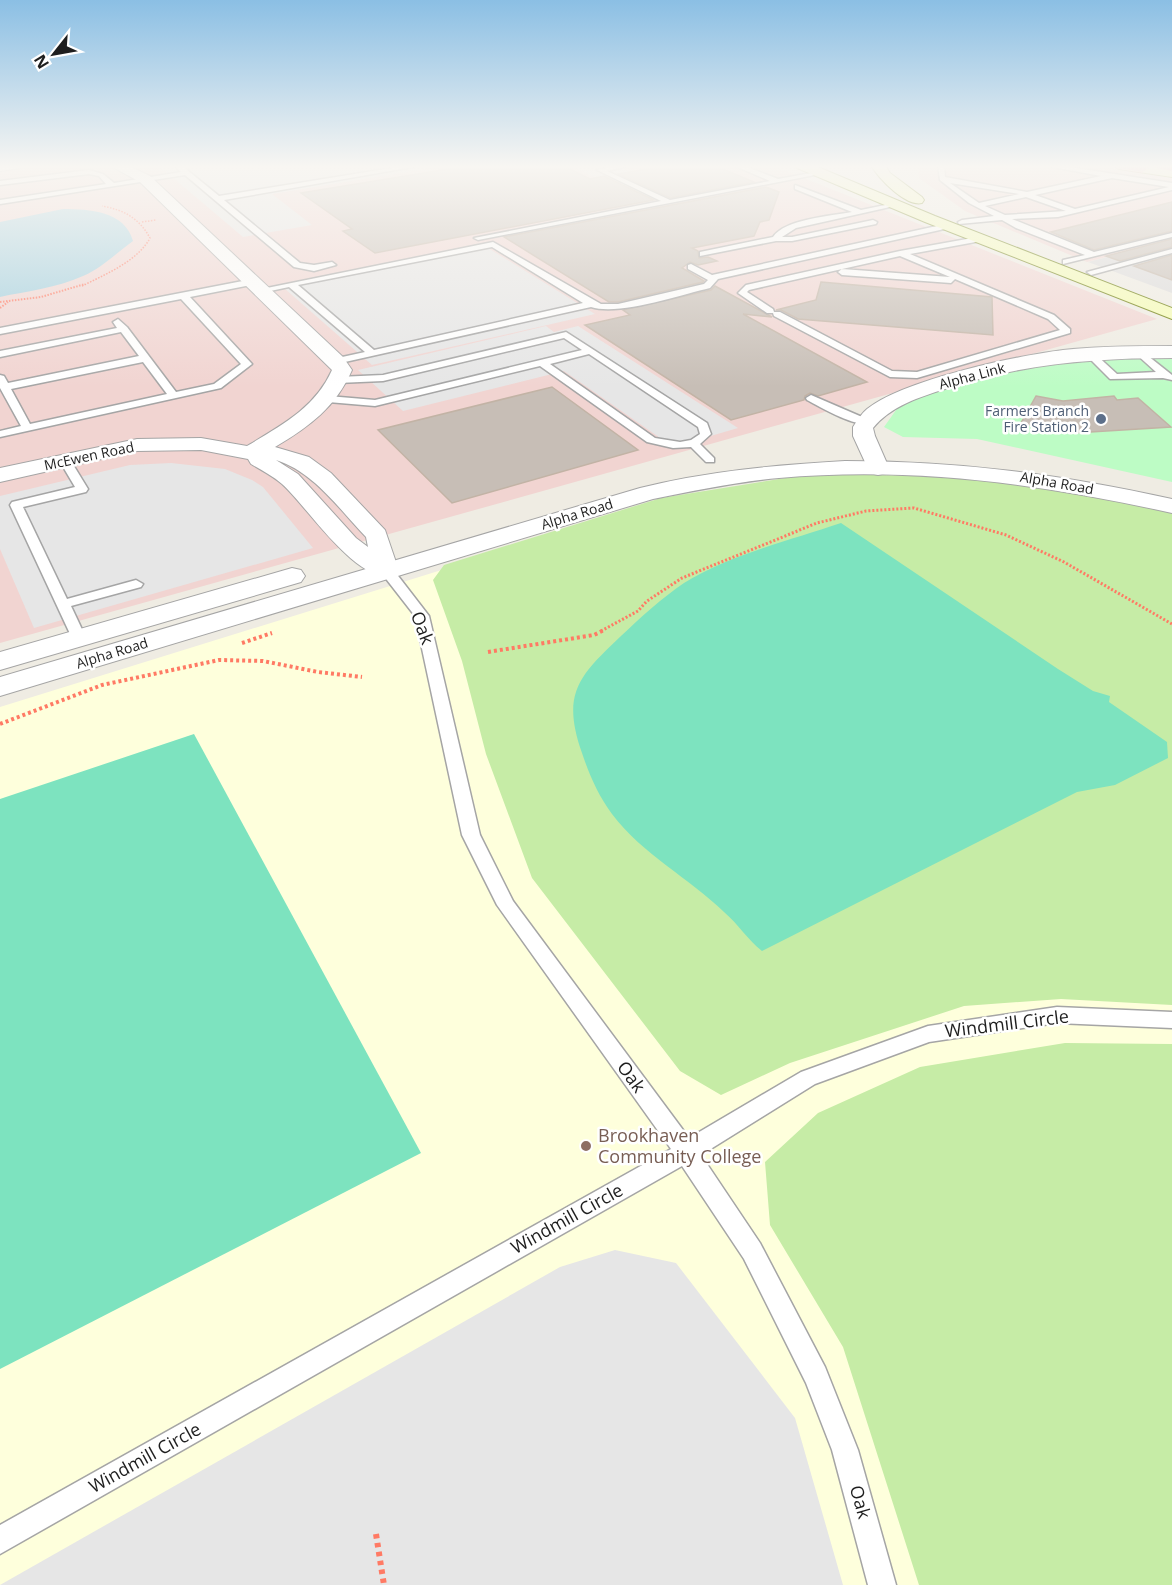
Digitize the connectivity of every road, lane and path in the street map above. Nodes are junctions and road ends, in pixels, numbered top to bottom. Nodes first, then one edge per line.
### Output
1 (150, 239) edge
2 (208, 239) edge
3 (265, 239) edge
4 (472, 239) edge
5 (520, 239) edge
6 (776, 239) joint
7 (792, 239) edge
8 (888, 239) edge
9 (914, 239) edge
10 (973, 239) edge
11 (980, 239) edge
12 (998, 239) edge
13 (1045, 239) edge
14 (1161, 239) edge
15 (493, 244) junction
16 (933, 247) junction
17 (1172, 251) edge
18 (402, 252) dead end
19 (900, 253) junction
20 (706, 254) dead end
21 (344, 263) dead end
22 (1092, 263) junction
23 (691, 267) dead end
24 (823, 271) junction
25 (712, 279) junction
26 (967, 281) junction
27 (291, 284) junction
28 (257, 286) junction
29 (183, 295) junction
30 (0, 302) edge
31 (9, 302) junction
32 (1172, 303) edge
33 (591, 304) junction
34 (0, 308) edge
35 (109, 309) junction
36 (1172, 314) edge
37 (124, 329) junction
38 (0, 331) edge
39 (1172, 342) edge
40 (590, 351) junction
41 (1138, 351) junction
42 (1172, 352) edge
43 (372, 353) junction
44 (0, 354) edge
45 (1090, 354) junction
46 (982, 356) junction
47 (146, 358) junction
48 (336, 360) junction
49 (542, 363) junction
50 (1004, 367) junction
51 (1169, 378) edge
52 (339, 380) junction
53 (3, 382) edge
54 (174, 396) junction
55 (811, 398) dead end
56 (328, 399) junction
57 (865, 422) junction
58 (27, 428) junction
59 (0, 434) edge
60 (693, 443) junction
61 (251, 453) junction
62 (874, 458) junction
63 (65, 460) junction
64 (710, 460) junction
65 (0, 475) edge
66 (613, 481) dead end
67 (1172, 488) edge
68 (1172, 506) edge
69 (509, 511) dead end
70 (377, 558) junction
71 (136, 584) dead end
72 (63, 604) junction
73 (1172, 624) edge
74 (79, 638) junction
75 (488, 652) dead end
76 (0, 661) edge
77 (362, 676) dead end
78 (0, 687) edge
79 (0, 724) edge
80 (1172, 1020) edge
81 (686, 1152) junction
82 (376, 1533) dead end
83 (0, 1540) edge
84 (384, 1585) edge
85 (882, 1585) edge

1 - 31 path
2 - 28 street
3 - 21 lane
4 - 18 lane
5 - 15 lane
6 - 7 lane
6 - 20 lane
8 - 25 lane
9 - 16 lane
10 - 16 lane
11 - 36 main road
12 - 22 main road
13 - 22 lane
14 - 22 lane
15 - 27 lane
15 - 33 lane
16 - 19 lane
17 - 22 lane
19 - 24 lane
19 - 26 lane
22 - 32 main road
23 - 25 lane
24 - 26 lane
24 - 46 lane
25 - 33 lane
26 - 46 lane
27 - 28 lane
27 - 43 lane
28 - 29 lane
28 - 48 street
29 - 35 lane
29 - 54 lane
30 - 31 path
31 - 34 path
33 - 43 lane
35 - 37 lane
35 - 38 lane
37 - 44 lane
37 - 47 lane
39 - 41 street, Alpha Link
40 - 49 lane
40 - 52 lane
40 - 60 lane
41 - 42 street, Alpha Link
41 - 45 street, Alpha Link
41 - 51 lane
43 - 48 lane
45 - 50 street, Alpha Link
45 - 51 lane
46 - 50 lane
47 - 53 lane
47 - 54 lane
48 - 52 street
49 - 56 lane
49 - 60 lane
50 - 57 street, Alpha Link
52 - 56 street
53 - 58 lane
54 - 58 lane
55 - 57 lane
56 - 61 street
57 - 62 street
58 - 59 lane
60 - 64 lane
61 - 63 street, McEwen Road
61 - 70 street, McEwen Road
62 - 64 street, Alpha Road
62 - 67 street, Alpha Road
62 - 68 street, Alpha Road
62 - 70 street, Alpha Road
63 - 65 street, McEwen Road
63 - 72 lane
64 - 66 street, Alpha Road
69 - 70 street, Alpha Road
70 - 74 street, Alpha Road
70 - 78 street, Alpha Road
70 - 81 lane, Oak
71 - 72 lane
72 - 74 lane
73 - 75 path
74 - 76 street, Alpha Road
77 - 79 path
80 - 81 lane, Windmill Circle
81 - 83 lane, Windmill Circle
81 - 85 lane, Oak
82 - 84 path

